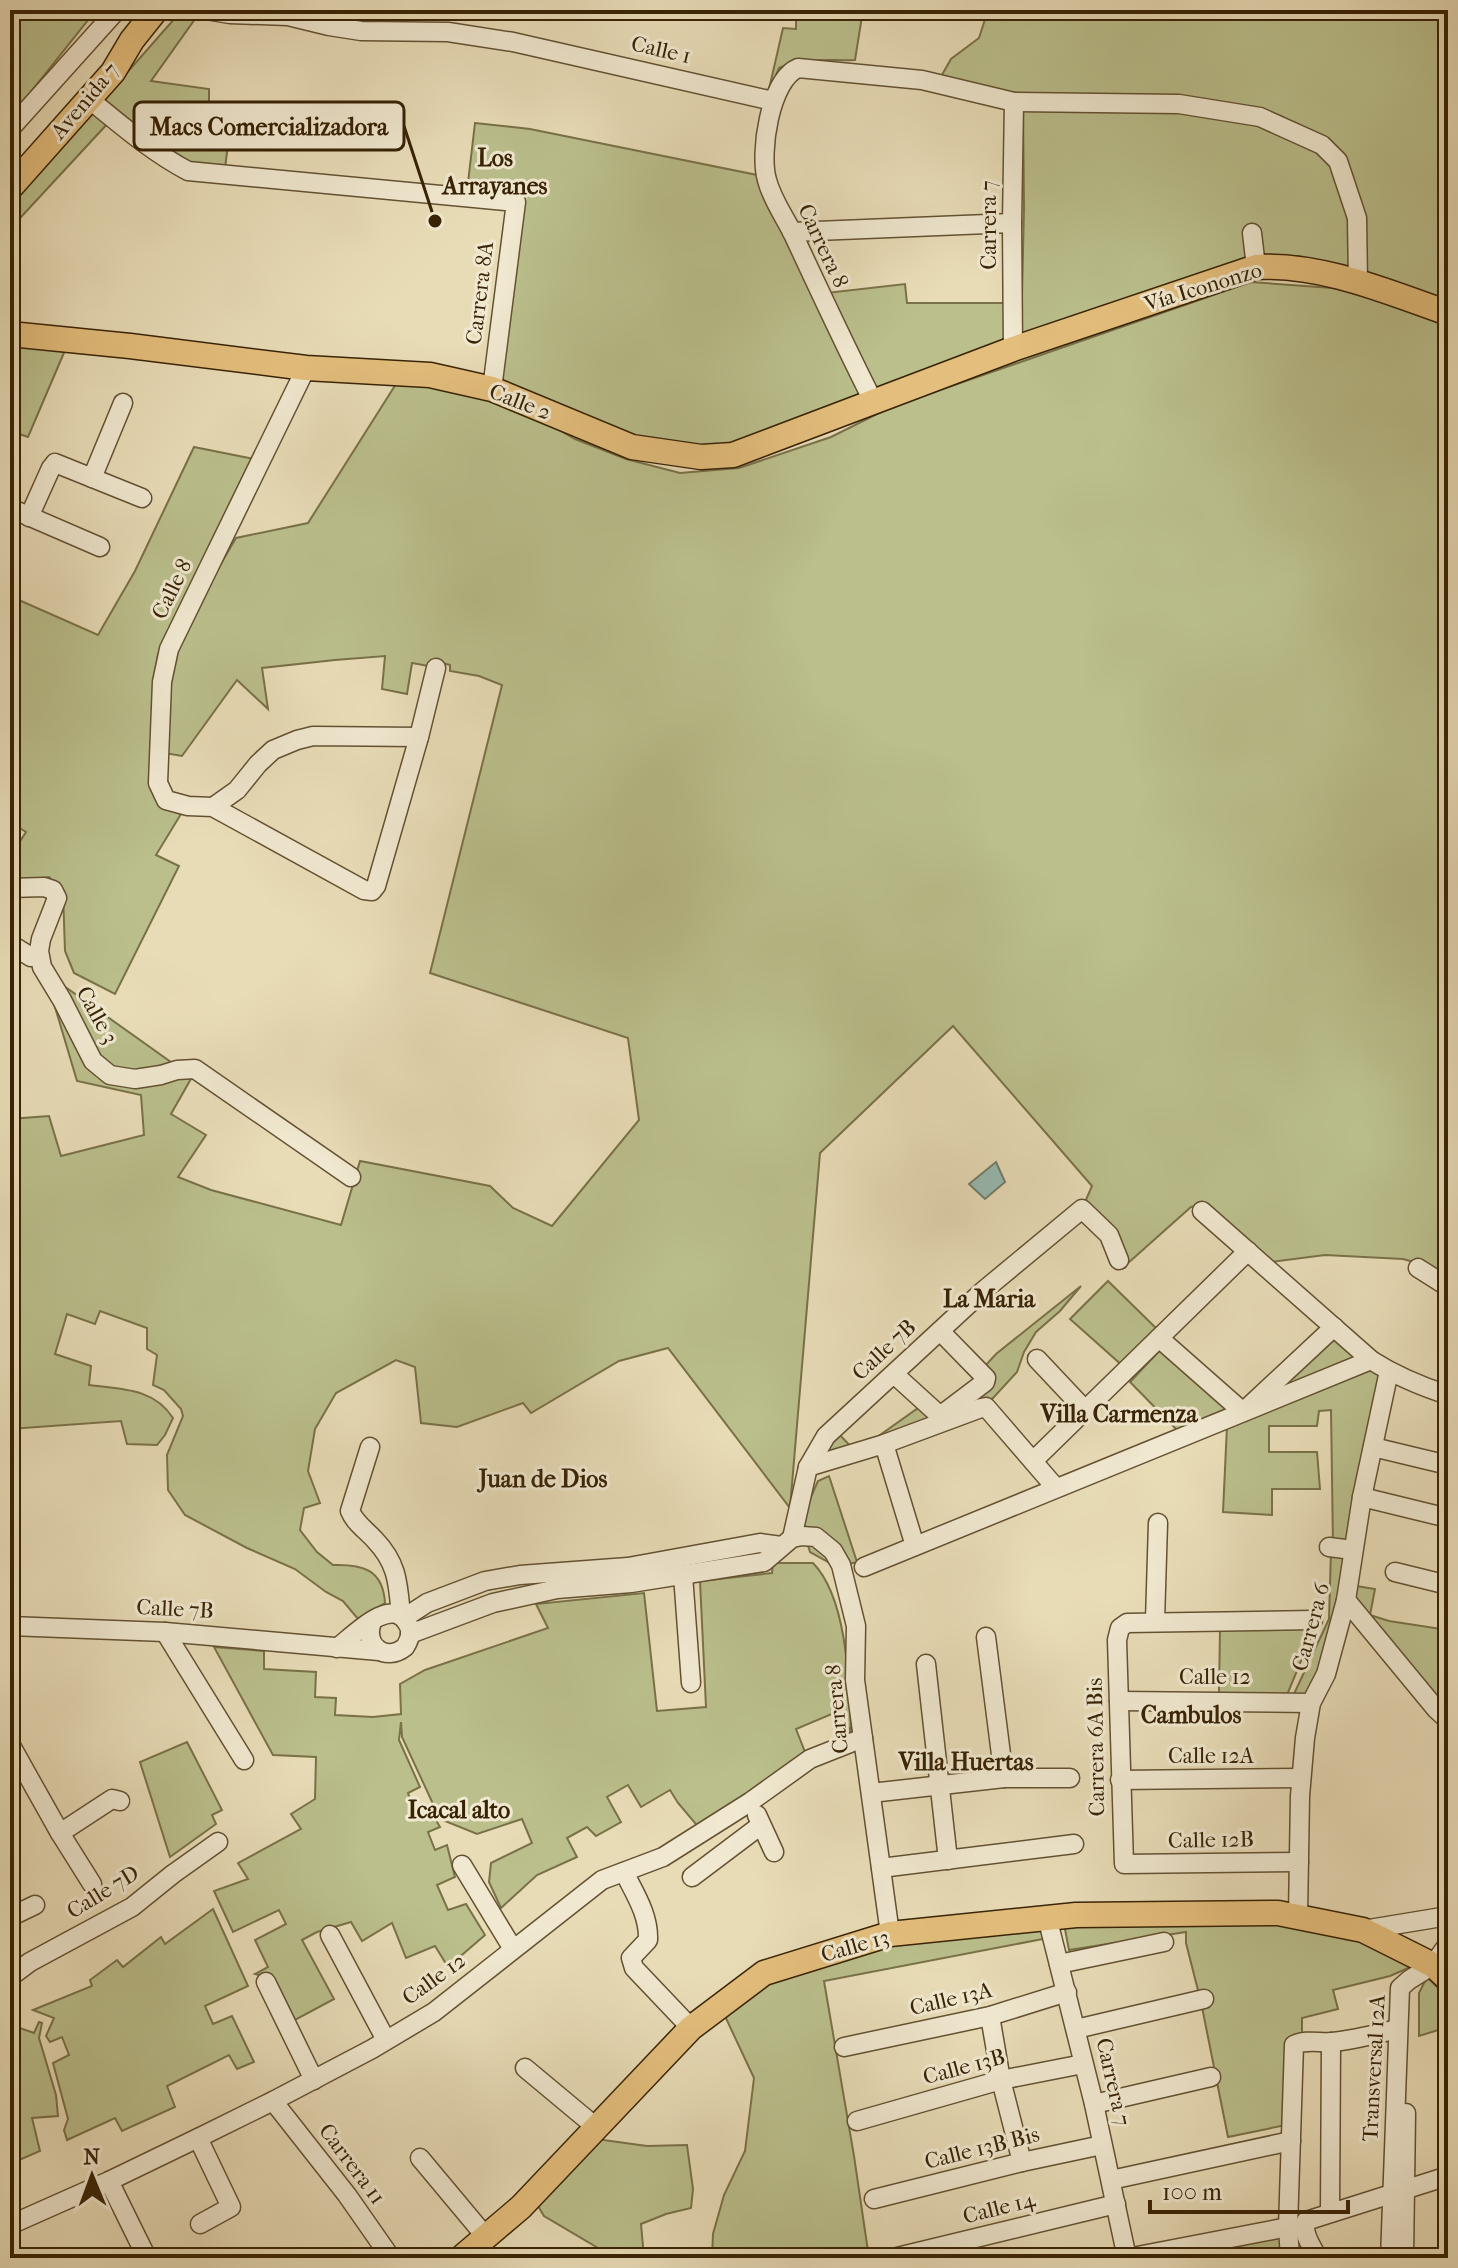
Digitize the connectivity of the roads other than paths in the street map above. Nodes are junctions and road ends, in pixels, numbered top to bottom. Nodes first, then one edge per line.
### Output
1 (117, 10) edge
2 (156, 10) edge
3 (206, 10) edge
4 (89, 99) junction
5 (773, 101) junction
6 (1014, 102) junction
7 (13, 121) edge
8 (10, 188) edge
9 (1012, 223) junction
10 (792, 232) junction
11 (1252, 233) dead end
12 (1256, 267) junction
13 (1358, 282) junction
14 (1448, 313) edge
15 (10, 334) edge
16 (1010, 350) junction
17 (306, 368) junction
18 (492, 389) junction
19 (123, 403) dead end
20 (874, 403) junction
21 (92, 478) junction
22 (142, 498) dead end
23 (10, 508) edge
24 (29, 517) junction
25 (100, 547) dead end
26 (436, 668) dead end
27 (419, 737) junction
28 (213, 807) junction
29 (10, 888) edge
30 (10, 944) edge
31 (31, 957) dead end
32 (351, 1177) dead end
33 (1202, 1211) dead end
34 (1248, 1251) junction
35 (1119, 1260) dead end
36 (1418, 1268) dead end
37 (1448, 1287) edge
38 (1334, 1327) junction
39 (940, 1331) junction
40 (1159, 1338) junction
41 (1037, 1359) dead end
42 (1371, 1360) junction
43 (1389, 1371) junction
44 (894, 1374) junction
45 (1448, 1395) edge
46 (1085, 1410) junction
47 (1243, 1412) junction
48 (884, 1444) junction
49 (370, 1447) dead end
50 (1373, 1447) junction
51 (1033, 1461) junction
52 (1448, 1465) edge
53 (808, 1467) junction
54 (1056, 1488) junction
55 (1362, 1497) junction
56 (1448, 1518) edge
57 (1158, 1523) dead end
58 (786, 1542) junction
59 (915, 1546) junction
60 (1329, 1547) dead end
61 (1353, 1550) junction
62 (864, 1567) dead end
63 (1395, 1572) dead end
64 (683, 1575) junction
65 (1448, 1585) edge
66 (1346, 1600) junction
67 (1313, 1620) dead end
68 (1155, 1621) junction
69 (372, 1622) junction
70 (405, 1623) junction
71 (10, 1626) edge
72 (165, 1632) junction
73 (986, 1637) dead end
74 (337, 1648) junction
75 (379, 1651) junction
76 (926, 1664) dead end
77 (691, 1683) dead end
78 (1119, 1701) junction
79 (1311, 1703) junction
80 (1448, 1720) edge
81 (863, 1738) junction
82 (10, 1744) edge
83 (244, 1760) dead end
84 (1004, 1778) junction
85 (1070, 1778) dead end
86 (1301, 1778) junction
87 (1120, 1780) junction
88 (941, 1785) junction
89 (871, 1793) junction
90 (120, 1801) dead end
91 (750, 1802) junction
92 (761, 1825) junction
93 (60, 1833) junction
94 (218, 1842) dead end
95 (1074, 1844) dead end
96 (774, 1852) dead end
97 (948, 1860) junction
98 (1299, 1862) junction
99 (1124, 1864) joint
100 (462, 1865) dead end
101 (881, 1868) junction
102 (624, 1872) junction
103 (692, 1877) dead end
104 (92, 1884) dead end
105 (35, 1905) dead end
106 (1298, 1916) junction
107 (1448, 1916) edge
108 (10, 1917) edge
109 (1047, 1917) junction
110 (1363, 1930) junction
111 (890, 1934) junction
112 (330, 1935) dead end
113 (1164, 1942) dead end
114 (1448, 1944) edge
115 (513, 1949) junction
116 (1059, 1964) junction
117 (1441, 1972) edge
118 (10, 1977) edge
119 (1409, 1980) junction
120 (266, 1982) dead end
121 (1067, 1992) junction
122 (1204, 1999) dead end
123 (990, 2016) junction
124 (691, 2028) junction
125 (1076, 2029) junction
126 (1397, 2029) junction
127 (386, 2040) junction
128 (1331, 2042) junction
129 (844, 2047) dead end
130 (1083, 2064) junction
131 (525, 2068) dead end
132 (1211, 2077) dead end
133 (314, 2080) junction
134 (1001, 2080) junction
135 (273, 2101) junction
136 (1094, 2104) junction
137 (857, 2121) dead end
138 (597, 2128) junction
139 (198, 2138) junction
140 (1291, 2141) junction
141 (1102, 2145) junction
142 (420, 2158) dead end
143 (1022, 2162) junction
144 (1448, 2176) edge
145 (1111, 2180) junction
146 (109, 2181) junction
147 (1399, 2191) junction
148 (874, 2199) dead end
149 (1116, 2204) junction
150 (1330, 2212) junction
151 (200, 2224) dead end
152 (10, 2225) edge
153 (486, 2237) junction
154 (1305, 2239) junction
155 (1290, 2255) edge
156 (147, 2258) edge
157 (391, 2258) edge
158 (461, 2258) edge
159 (893, 2258) edge
160 (1127, 2258) edge
161 (1390, 2258) edge
162 (1404, 2258) edge

1 - 7 street
2 - 4 main road, Avenida 7
3 - 5 street, Calle 1
4 - 8 main road, Avenida 7
4 - 18 street, Carrera 8A
5 - 6 street
5 - 10 street, Carrera 8
6 - 9 street, Carrera 7
6 - 13 street
9 - 10 street
9 - 16 street, Carrera 7
10 - 20 street, Carrera 8
11 - 12 street
12 - 13 main road, Vía Icononzo
12 - 16 main road, Vía Icononzo
13 - 14 main road, Vía Icononzo
15 - 17 main road, Calle 2
16 - 20 main road, Calle 2
17 - 18 main road, Calle 2
17 - 28 street, Calle 8
18 - 20 main road, Calle 2
19 - 21 street
21 - 22 street
21 - 24 street
23 - 24 street
24 - 25 street
26 - 27 street
27 - 28 street
27 - 28 street
29 - 32 street, Calle 3
30 - 31 street
33 - 34 street
34 - 38 street
34 - 40 street
35 - 39 street, Calle 7B
36 - 37 street
38 - 42 street
38 - 47 street
39 - 44 street, Calle 7B
39 - 44 street
40 - 46 street
40 - 47 street
41 - 46 street
42 - 43 street
42 - 47 street
43 - 45 street
43 - 50 street, Carrera 6
44 - 53 street, Calle 7B
46 - 51 street
47 - 54 street
48 - 51 street
48 - 53 street
48 - 59 street
49 - 70 street
50 - 52 street
50 - 55 street, Carrera 6
51 - 54 street
53 - 58 street, Calle 7B
54 - 59 street
55 - 56 street
55 - 61 street, Carrera 6
57 - 68 street
58 - 64 street
58 - 70 street
58 - 81 street, Carrera 8
59 - 62 street
60 - 61 street
61 - 66 street, Carrera 6
63 - 65 street
64 - 70 street
64 - 77 street
66 - 79 street, Carrera 6
66 - 80 street
67 - 68 street
68 - 78 street, Carrera 6A Bis
69 - 70 street
69 - 74 street
69 - 75 street
70 - 75 street
71 - 72 street, Calle 7B
72 - 74 street, Calle 7B
72 - 83 street
73 - 84 street
74 - 75 street, Calle 7B
76 - 88 street
78 - 79 street, Calle 12
78 - 87 street, Carrera 6A Bis
79 - 86 street, Carrera 6
81 - 89 street, Carrera 8
81 - 91 street, Calle 12
82 - 93 street
84 - 85 street
84 - 88 street
86 - 87 street, Calle 12A
86 - 98 street, Carrera 6
87 - 99 street, Carrera 6A Bis
88 - 89 street
88 - 97 street
89 - 101 street, Carrera 8
90 - 93 street
91 - 92 street
91 - 102 street, Calle 12
92 - 96 street
92 - 103 street
93 - 104 street
94 - 118 street, Calle 7D
95 - 97 street
97 - 101 street
98 - 99 street, Calle 12B
98 - 106 street, Carrera 6
100 - 115 street
101 - 111 street, Carrera 8
102 - 115 street, Calle 12
102 - 124 street
105 - 108 street
106 - 109 main road, Calle 13
106 - 110 main road, Calle 13
107 - 110 street, Calle 13
109 - 111 main road, Calle 13
109 - 116 street, Carrera 7
110 - 117 main road, Calle 13
111 - 124 main road, Calle 13
112 - 127 street
113 - 116 street
114 - 117 street
115 - 127 street, Calle 12
116 - 121 street, Carrera 7
117 - 119 street, Transversal 12A
119 - 126 street, Transversal 12A
119 - 147 street, Transversal 12A
120 - 133 street
121 - 123 street, Calle 13A
121 - 125 street, Carrera 7
122 - 125 street
123 - 129 street, Calle 13A
123 - 134 street
124 - 138 main road, Calle 13
125 - 130 street, Carrera 7
126 - 128 street
126 - 147 street, Transversal 12A
127 - 133 street, Calle 12
128 - 140 street
128 - 150 street
130 - 134 street, Calle 13B
130 - 136 street, Carrera 7
131 - 138 street
132 - 136 street
133 - 135 street, Calle 12
134 - 137 street, Calle 13B
134 - 143 street
135 - 139 street, Calle 12
135 - 157 street, Carrera 11
136 - 141 street, Carrera 7
138 - 153 main road, Calle 13
139 - 146 street, Calle 12
139 - 151 street
140 - 145 street
140 - 154 street
141 - 143 street, Calle 13B Bis
141 - 145 street, Carrera 7
142 - 153 street
143 - 148 street, Calle 13B Bis
144 - 147 street
145 - 149 street, Carrera 7
146 - 152 street, Calle 12
146 - 156 street
147 - 150 street
147 - 161 street, Transversal 12A
147 - 162 street, Transversal 12A
149 - 159 street, Calle 14
149 - 160 street, Carrera 7
150 - 154 street
153 - 158 main road, Calle 13
154 - 155 street
154 - 160 street

